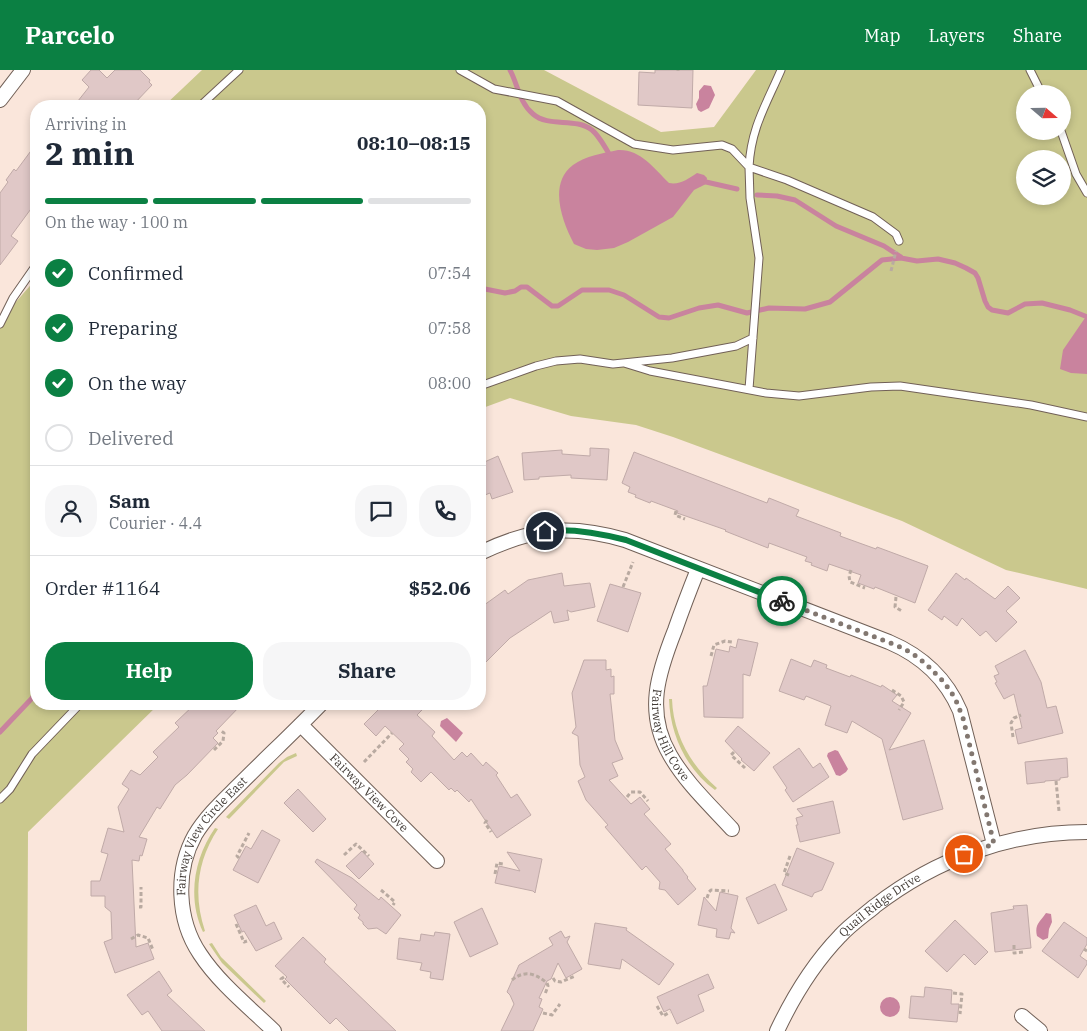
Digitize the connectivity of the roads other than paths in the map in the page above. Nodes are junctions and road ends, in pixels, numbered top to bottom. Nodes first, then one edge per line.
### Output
1 (23, 70) edge
2 (239, 70) edge
3 (460, 70) edge
4 (781, 70) edge
5 (1030, 70) edge
6 (1038, 85) edge
7 (0, 100) edge
8 (206, 100) edge
9 (1064, 140) edge
10 (749, 167) junction
11 (1087, 193) edge
12 (899, 240) road end
13 (30, 274) edge
14 (0, 324) edge
15 (753, 338) junction
16 (624, 363) junction
17 (486, 384) edge
18 (748, 389) junction
19 (1087, 417) edge
20 (486, 551) edge
21 (698, 569) junction
22 (74, 710) edge
23 (315, 710) edge
24 (301, 725) junction
25 (0, 799) edge
26 (732, 829) dead end
27 (1087, 832) edge
28 (994, 844) junction
29 (437, 861) dead end
30 (1022, 1016) dead end
31 (274, 1031) edge
32 (777, 1031) edge
33 (1040, 1031) edge

1 - 7 street
2 - 8 lane
3 - 10 lane
4 - 10 lane
5 - 6 lane
9 - 11 lane
10 - 12 lane
10 - 15 lane
13 - 14 lane
15 - 16 lane
15 - 18 lane
16 - 17 lane
16 - 18 lane
18 - 19 lane
20 - 21 street
21 - 26 street, Fairway Hill Cove
21 - 28 street
22 - 25 lane
23 - 24 street, Fairway View Circle East
24 - 29 street, Fairway View Cove
24 - 31 street, Fairway View Circle East
27 - 28 street, Quail Ridge Drive
28 - 32 street, Quail Ridge Drive
30 - 33 street

